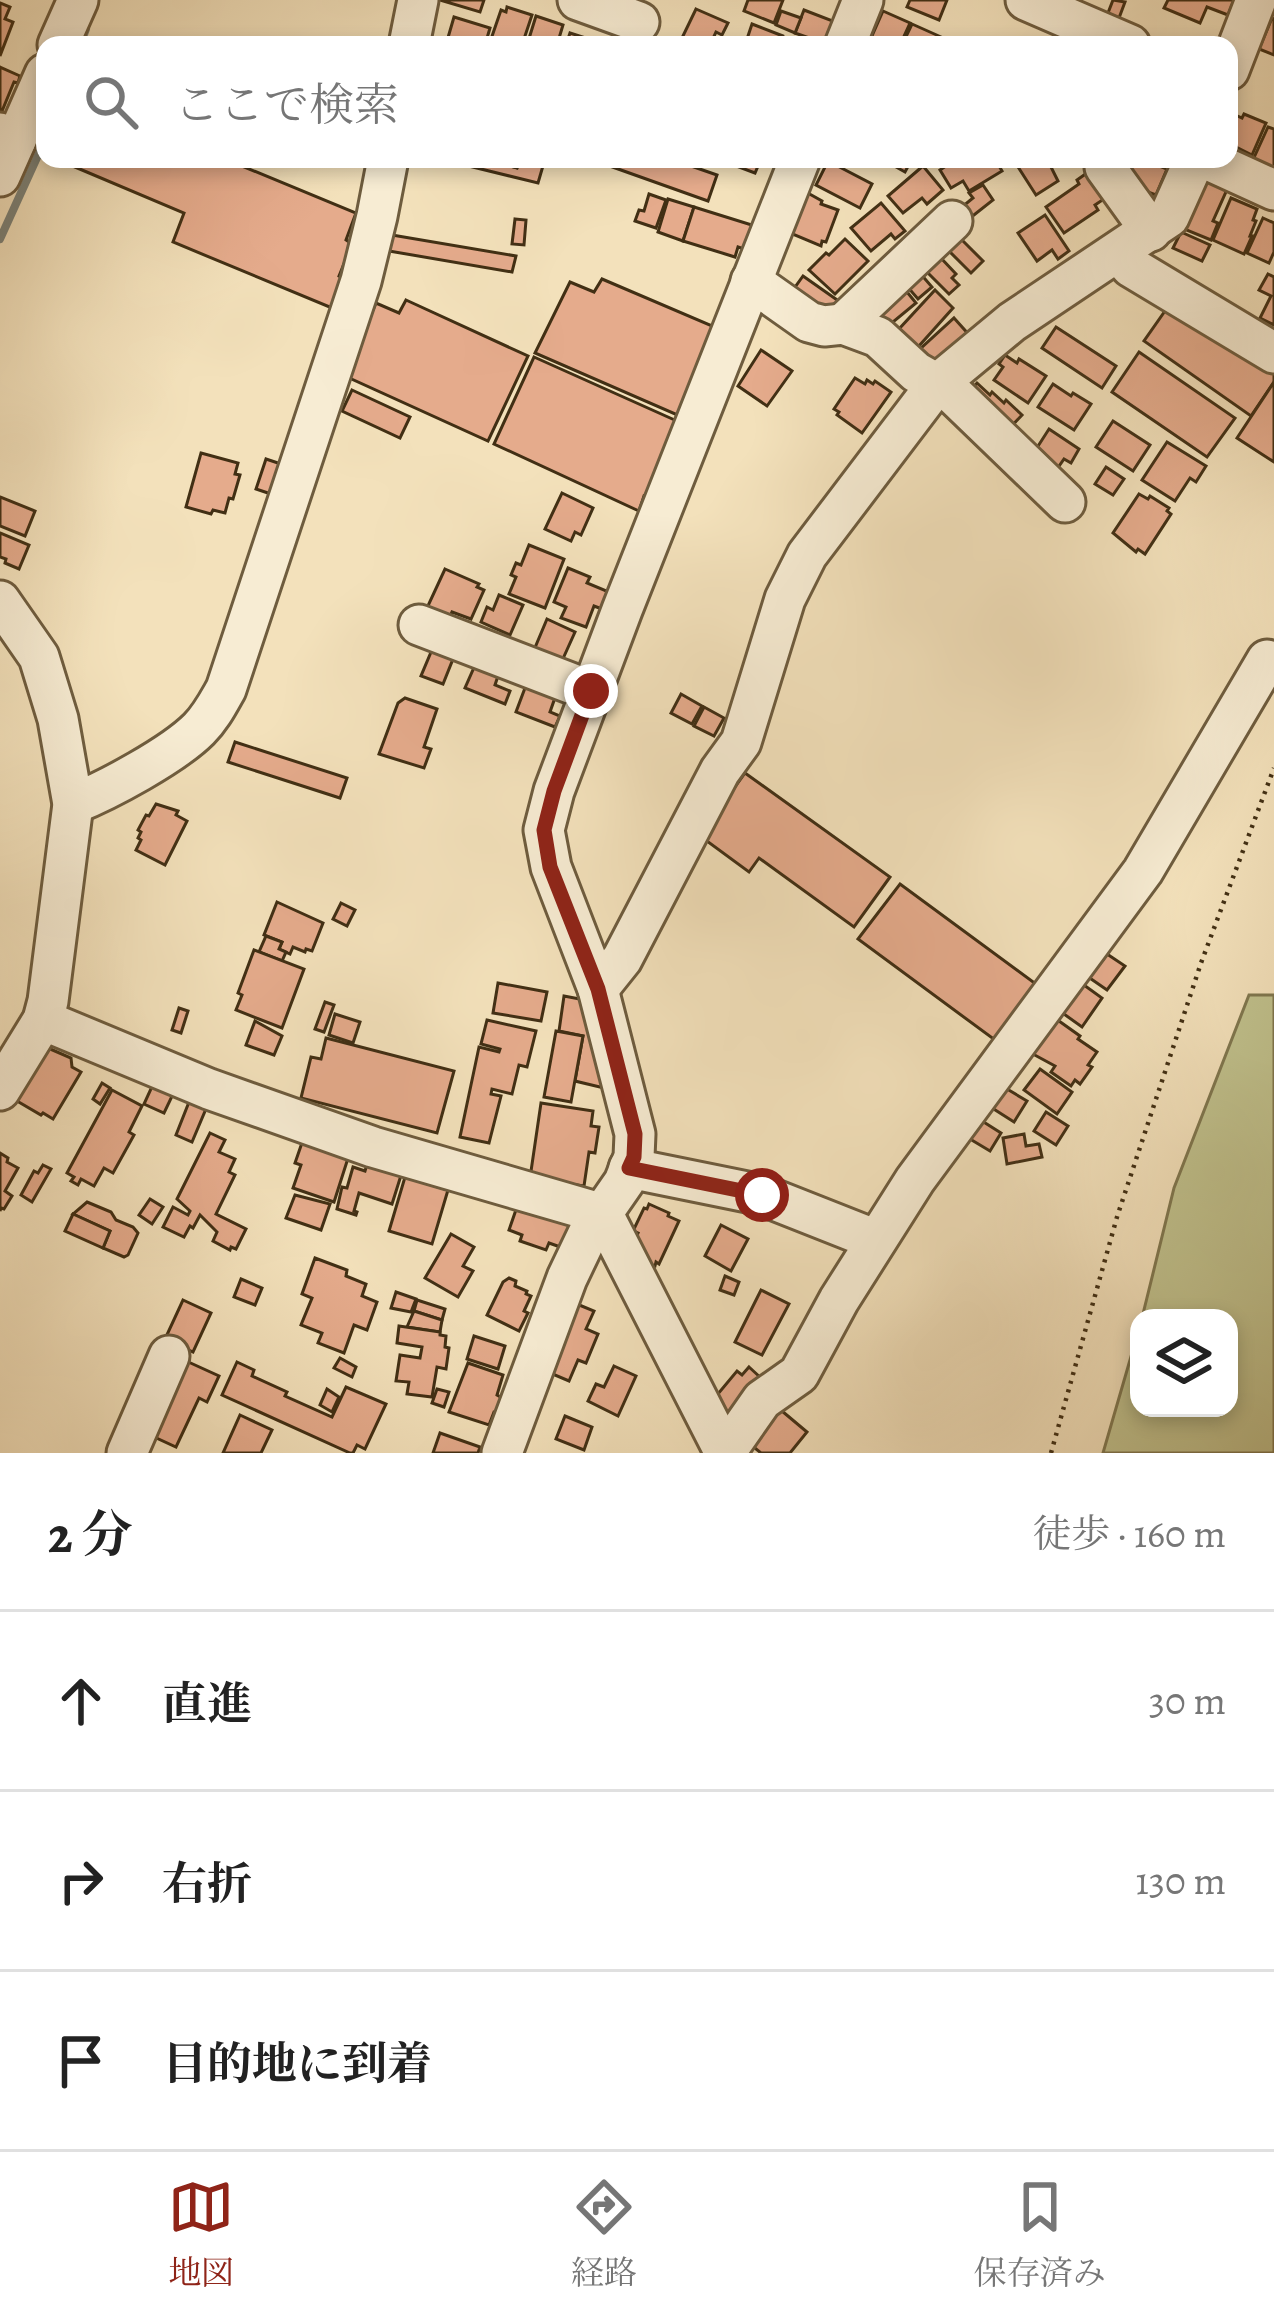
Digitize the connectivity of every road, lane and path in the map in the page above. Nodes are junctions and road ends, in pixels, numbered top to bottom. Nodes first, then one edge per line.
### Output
1 (78, 0) edge
2 (418, 0) edge
3 (578, 0) edge
4 (863, 0) edge
5 (1026, 0) edge
6 (1256, 0) edge
7 (639, 22) dead end
8 (62, 36) edge
9 (411, 36) edge
10 (849, 36) edge
11 (1109, 36) edge
12 (1238, 47) edge
13 (36, 91) edge
14 (5, 150) edge
15 (386, 168) edge
16 (796, 168) edge
17 (1105, 168) edge
18 (1191, 168) edge
19 (1225, 168) edge
20 (1274, 190) edge
21 (952, 220) dead end
22 (1134, 241) junction
23 (751, 281) junction
24 (843, 324) junction
25 (1274, 353) edge
26 (936, 385) junction
27 (1066, 502) dead end
28 (0, 601) edge
29 (419, 625) dead end
30 (1267, 659) dead end
31 (591, 691) junction
32 (1274, 768) edge
33 (73, 804) junction
34 (598, 989) junction
35 (43, 1020) junction
36 (0, 1090) edge
37 (629, 1168) junction
38 (603, 1214) junction
39 (876, 1240) junction
40 (169, 1356) dead end
41 (127, 1453) edge
42 (502, 1453) edge
43 (725, 1453) edge
44 (1051, 1453) edge

1 - 8 street
2 - 9 street
3 - 7 street
4 - 10 street
5 - 11 street
6 - 12 street
13 - 14 street
15 - 33 street
16 - 23 street
17 - 22 street
18 - 22 street
19 - 20 street
21 - 24 street
22 - 25 street
22 - 26 street
23 - 24 street
23 - 31 street
24 - 26 street
26 - 27 street
26 - 34 street
28 - 33 street
29 - 31 street
30 - 39 street
31 - 34 street
32 - 44 path
33 - 35 street
34 - 37 street
35 - 36 street
35 - 38 street
37 - 38 street
37 - 39 street
38 - 42 street
38 - 43 street
39 - 43 street
40 - 41 street

